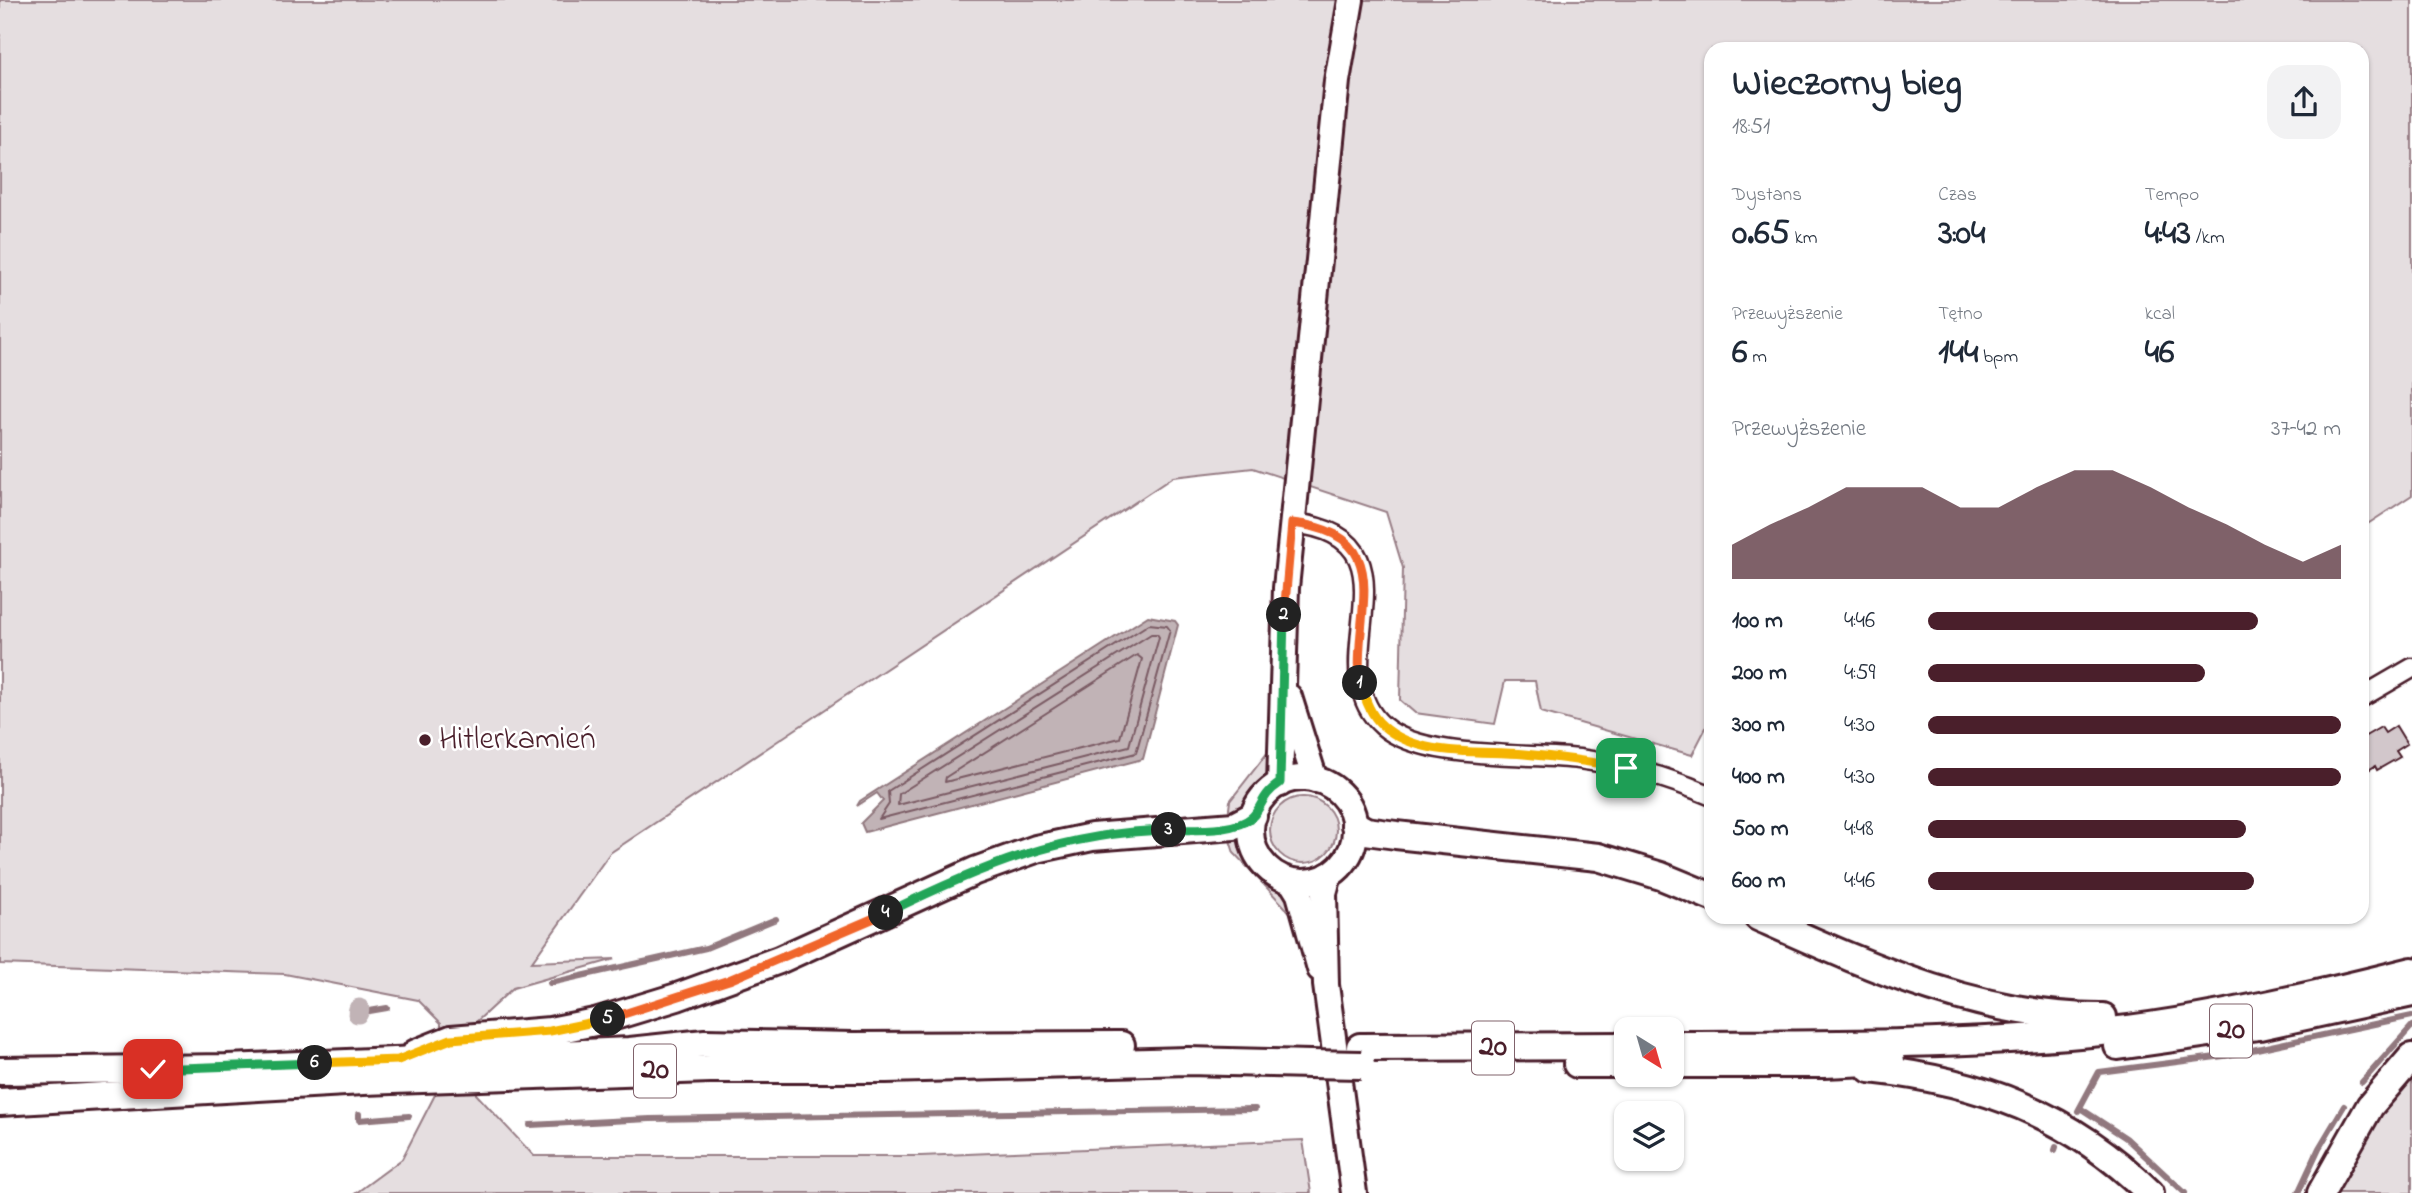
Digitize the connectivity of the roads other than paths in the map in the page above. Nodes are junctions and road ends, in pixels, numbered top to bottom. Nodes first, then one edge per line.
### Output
1 (1352, 0) edge
2 (1292, 523) junction
3 (2412, 668) edge
4 (1285, 680) junction
5 (2369, 693) edge
6 (1315, 780) junction
7 (1280, 783) junction
8 (1704, 793) edge
9 (1253, 816) junction
10 (1355, 825) junction
11 (1329, 876) junction
12 (1291, 881) junction
13 (1704, 894) edge
14 (1774, 924) edge
15 (2412, 971) edge
16 (1326, 985) junction
17 (2412, 993) edge
18 (2198, 1016) junction
19 (1684, 1045) edge
20 (1614, 1046) edge
21 (1310, 1055) junction
22 (1361, 1056) junction
23 (2412, 1057) edge
24 (398, 1060) junction
25 (1614, 1064) edge
26 (1684, 1064) edge
27 (1824, 1064) junction
28 (0, 1071) edge
29 (0, 1102) edge
30 (1354, 1193) edge
31 (2150, 1193) edge
32 (2321, 1193) edge

1 - 2 street
2 - 4 street
2 - 8 street
3 - 5 street
4 - 6 street
4 - 7 street
6 - 7 street
6 - 10 street
7 - 9 street
9 - 12 street
9 - 24 main road
10 - 11 street
10 - 13 main road
11 - 12 street
11 - 16 street
12 - 16 street
14 - 18 main road
15 - 18 main road, 20
16 - 30 street
17 - 27 main road, 20
18 - 19 main road, 20
20 - 22 main road, 20
21 - 22 main road, 20, bridge
21 - 24 main road, 20
21 - 29 main road, 20
22 - 25 main road, 20
23 - 32 main road
24 - 28 main road, 20
26 - 27 main road, 20
27 - 31 main road

